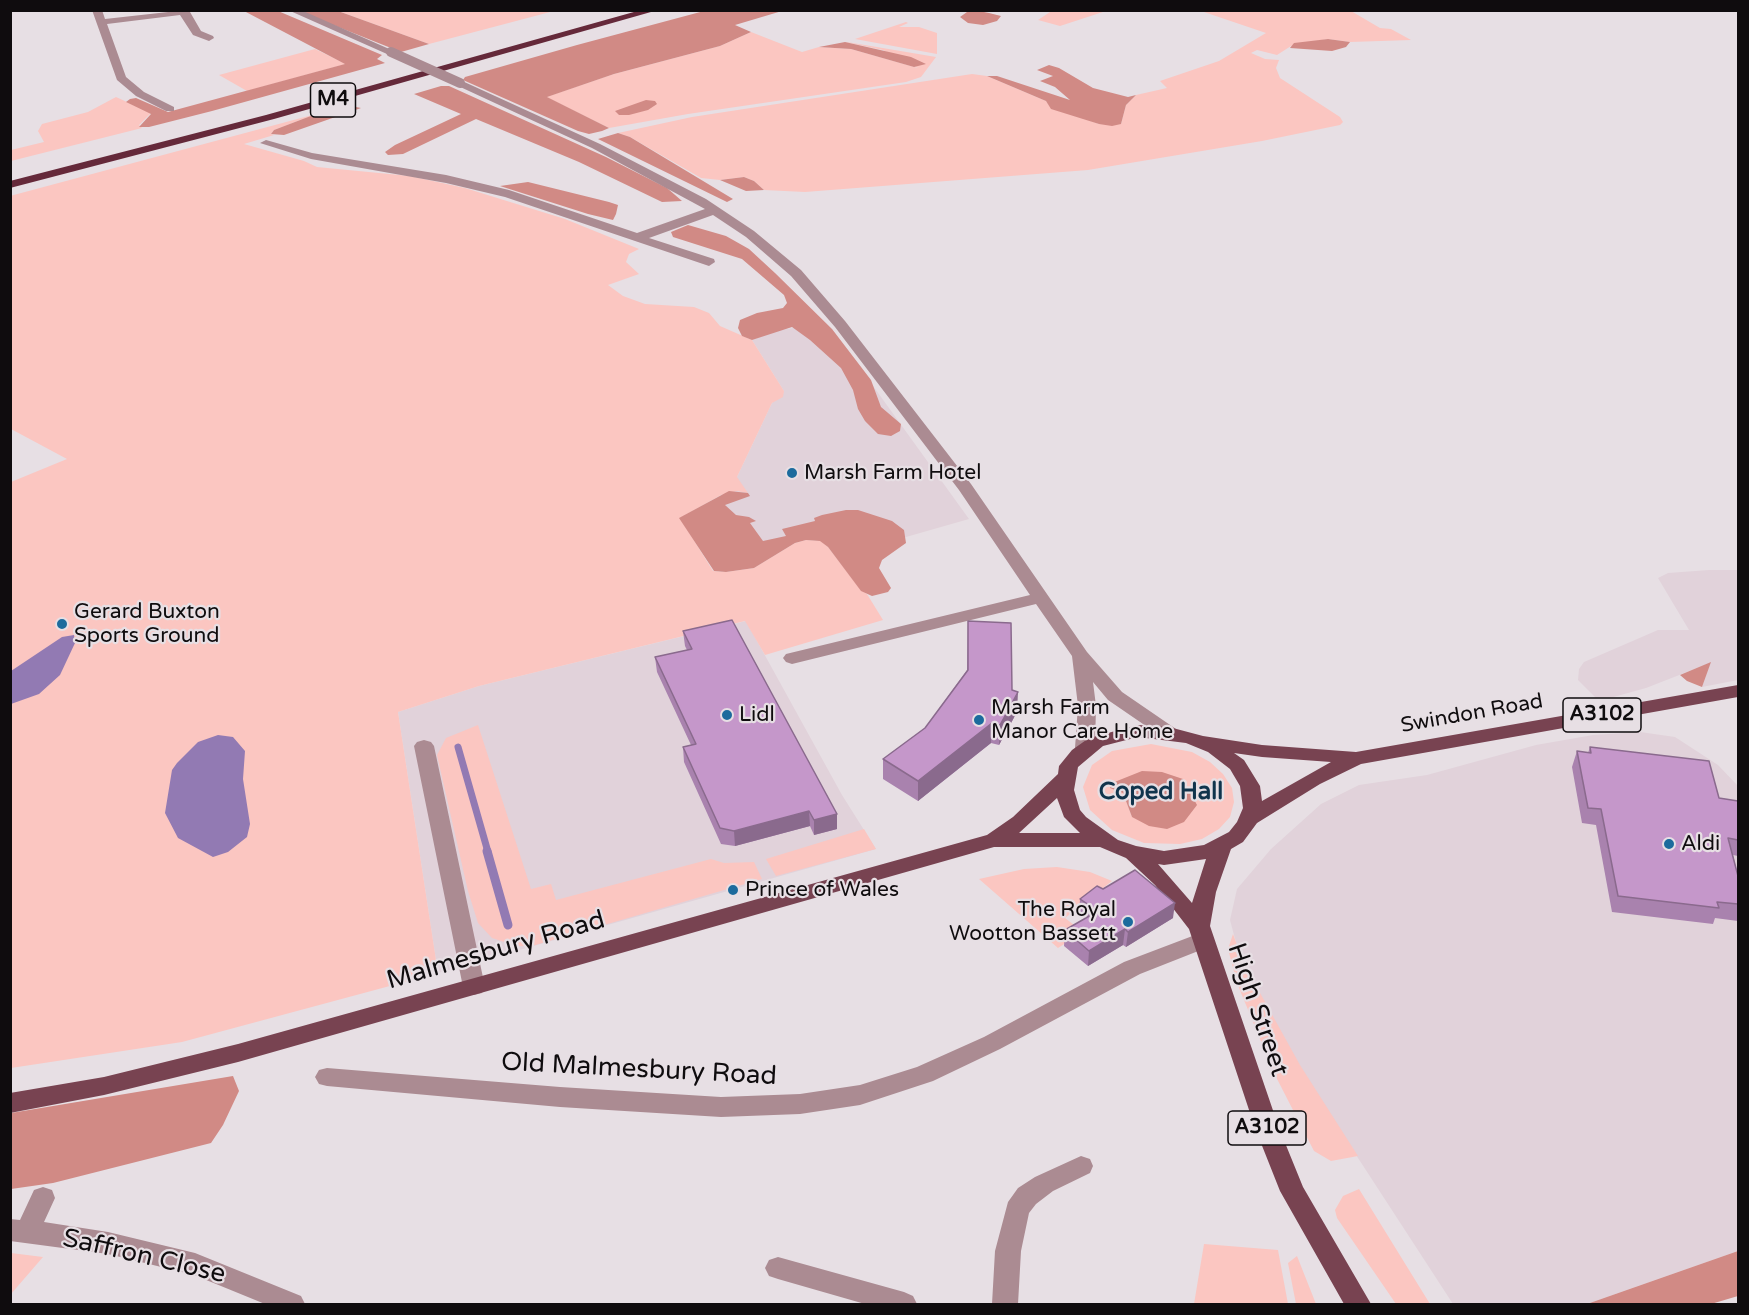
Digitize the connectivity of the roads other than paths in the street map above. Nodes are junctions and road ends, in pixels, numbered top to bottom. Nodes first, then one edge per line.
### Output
1 (97, 10) edge
2 (292, 10) edge
3 (613, 10) edge
4 (654, 10) edge
5 (101, 22) junction
6 (209, 38) dead end
7 (170, 109) dead end
8 (266, 143) dead end
9 (32, 167) dead end
10 (10, 185) edge
11 (715, 210) junction
12 (639, 237) junction
13 (709, 262) dead end
14 (1043, 597) junction
15 (1081, 656) junction
16 (792, 658) dead end
17 (1738, 691) edge
18 (1169, 732) junction
19 (1202, 742) junction
20 (424, 746) dead end
21 (1085, 748) junction
22 (1356, 758) junction
23 (1064, 779) junction
24 (1250, 818) junction
25 (994, 840) junction
26 (1101, 840) junction
27 (1221, 847) junction
28 (1133, 853) junction
29 (1201, 933) junction
30 (474, 987) junction
31 (327, 1077) dead end
32 (10, 1103) edge
33 (1081, 1166) dead end
34 (43, 1198) dead end
35 (19, 1230) edge
36 (778, 1269) dead end
37 (292, 1305) edge
38 (904, 1305) edge
39 (1005, 1305) edge
40 (1358, 1305) edge

1 - 5 street
2 - 11 street, bridge
3 - 9 highway, M4
4 - 10 highway, M4
5 - 6 street
5 - 7 street
8 - 12 street
11 - 12 street
11 - 14 street
12 - 13 street
14 - 15 street
14 - 16 street
15 - 18 street
15 - 21 street
17 - 22 main road, Swindon Road / A3102
18 - 19 main road, A3102
18 - 21 main road, A3102
19 - 22 main road, Swindon Road / A3102
19 - 24 main road, A3102
20 - 30 street
21 - 23 main road
22 - 24 main road, Swindon Road / A3102
23 - 25 main road
23 - 26 main road, A3102
24 - 27 main road, A3102
25 - 26 main road
25 - 30 main road, Malmesbury Road
26 - 28 main road, A3102
27 - 28 main road, A3102
27 - 29 main road, High Street / A3102
28 - 29 main road, High Street / A3102
29 - 31 street, Old Malmesbury Road
29 - 40 main road, High Street / A3102
30 - 32 main road, Malmesbury Road
33 - 39 street
34 - 35 street, Saffron Close
35 - 37 street, Saffron Close
36 - 38 street

